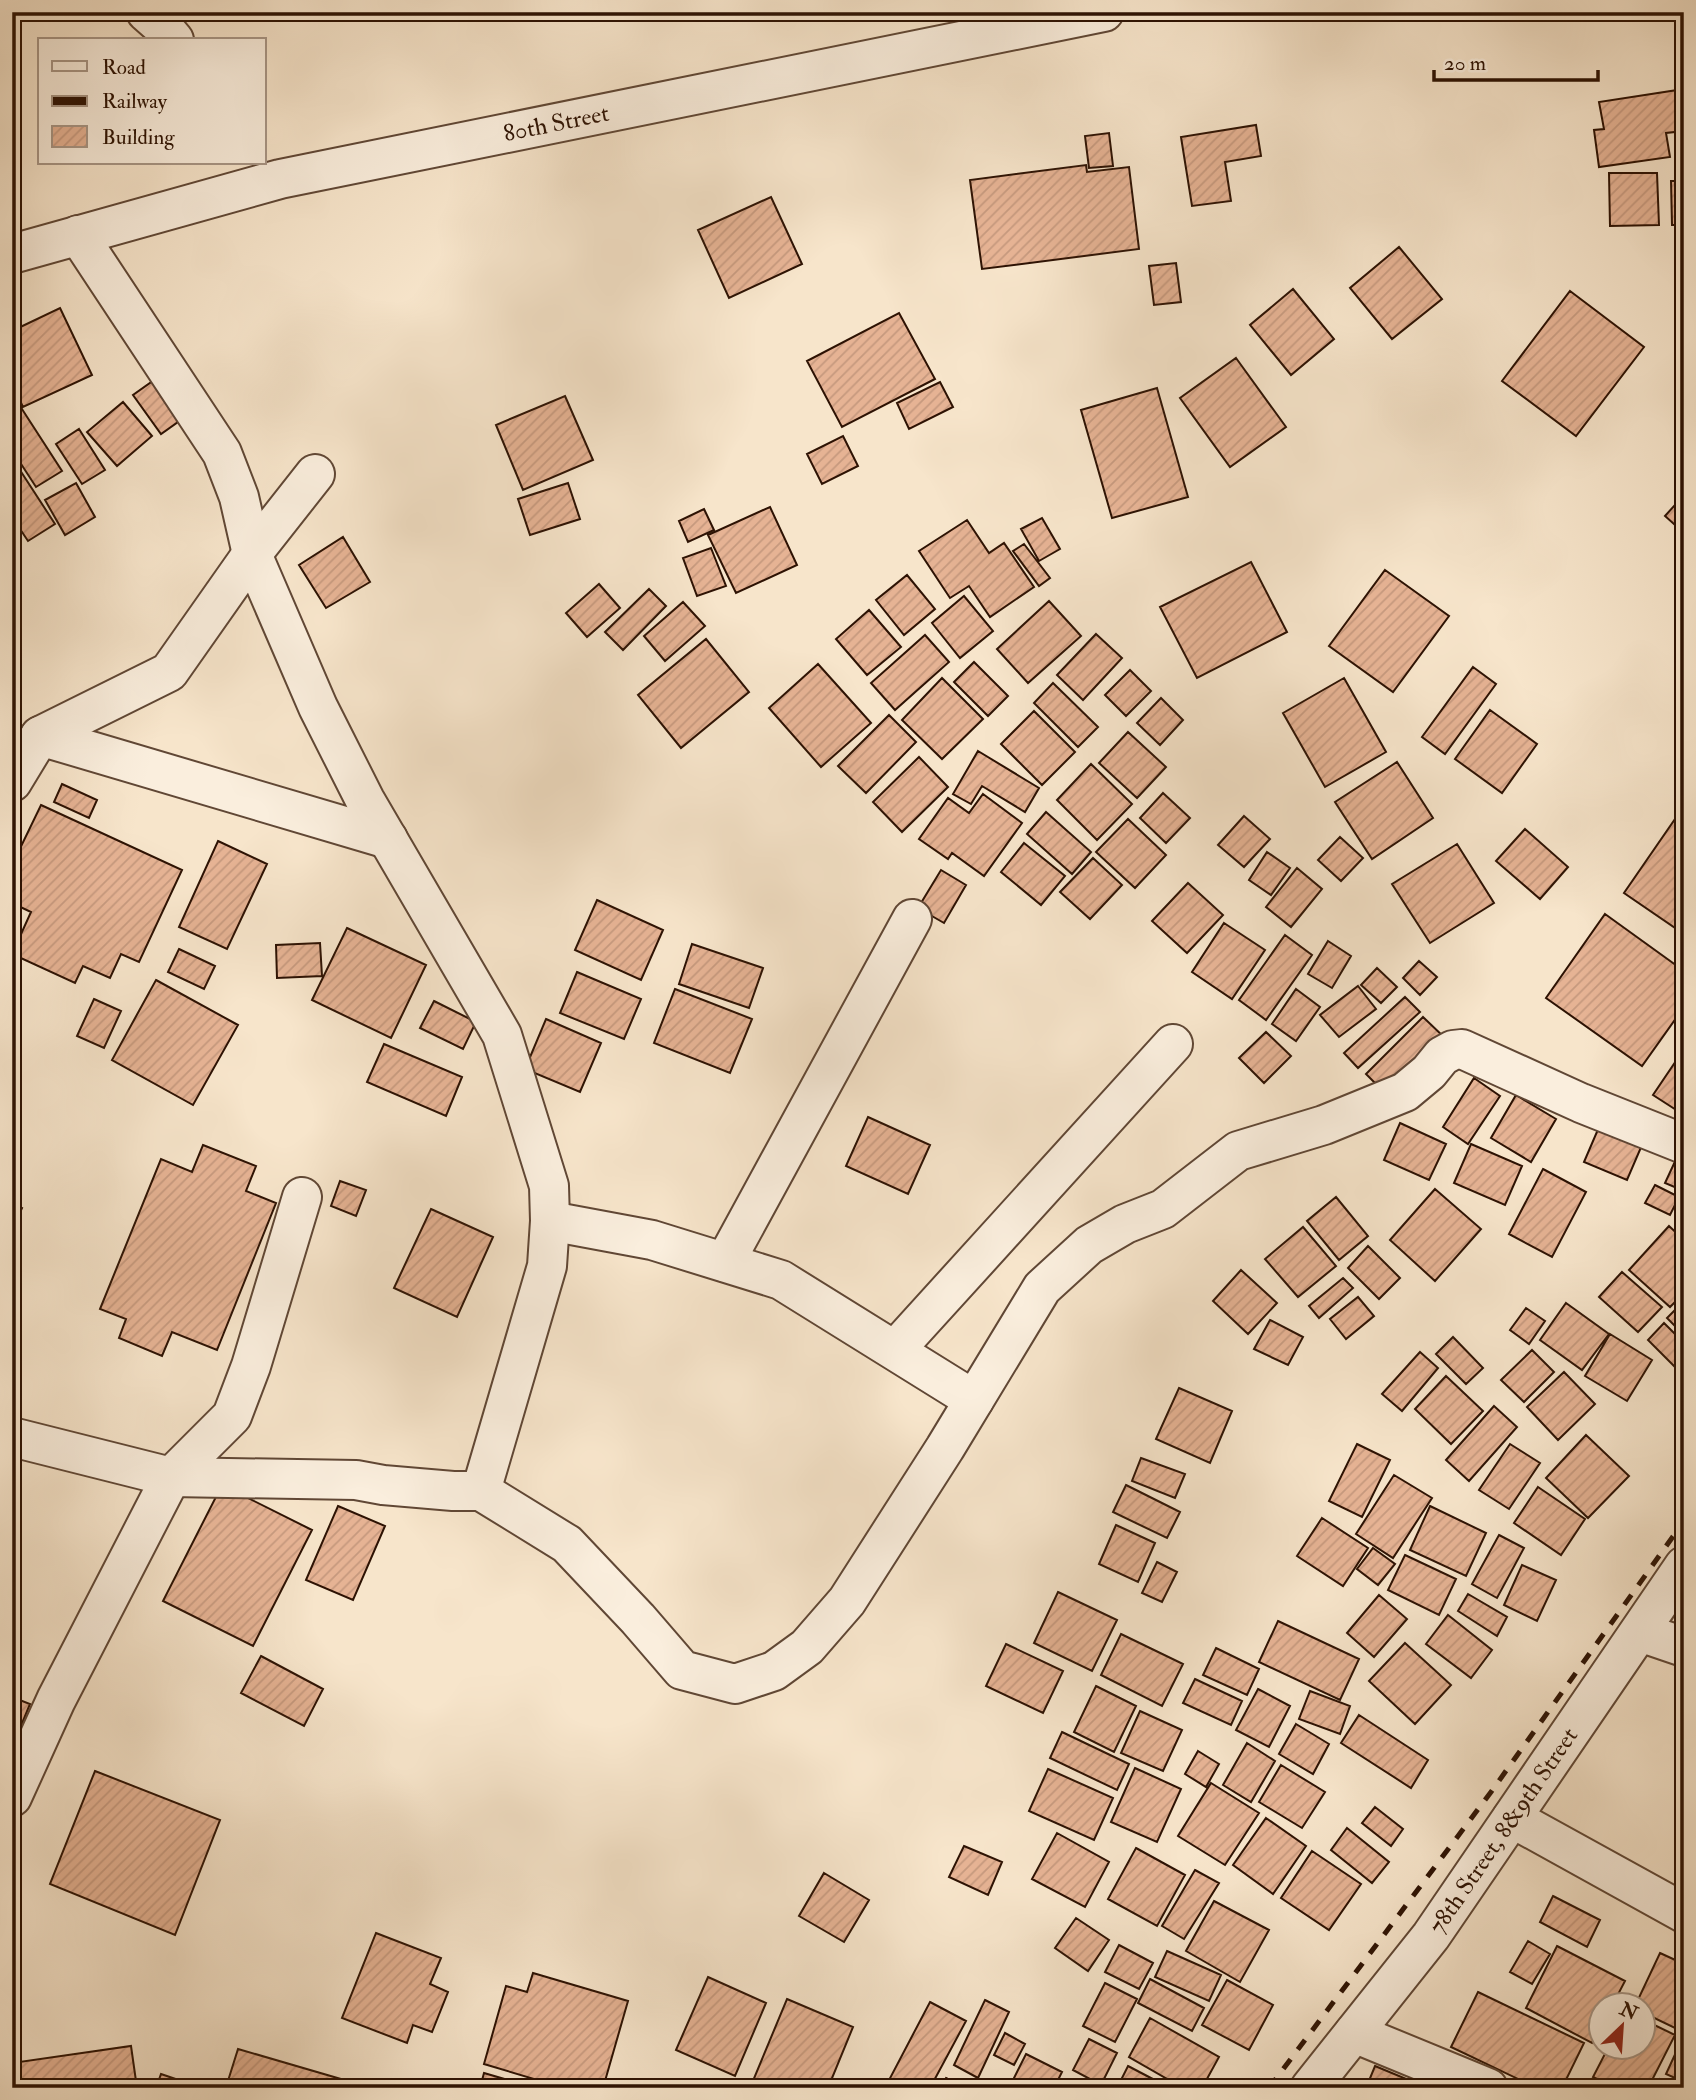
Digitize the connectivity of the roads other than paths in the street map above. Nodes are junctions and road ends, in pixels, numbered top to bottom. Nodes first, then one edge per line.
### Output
1 (146, 12) edge
2 (1104, 12) edge
3 (172, 38) edge
4 (272, 169) edge
5 (78, 235) junction
6 (12, 254) edge
7 (315, 474) dead end
8 (252, 554) junction
9 (40, 736) junction
10 (12, 782) edge
11 (388, 839) junction
12 (912, 919) dead end
13 (1174, 1044) dead end
14 (1684, 1144) edge
15 (302, 1197) dead end
16 (550, 1221) junction
17 (725, 1262) junction
18 (895, 1350) junction
19 (974, 1400) junction
20 (12, 1437) edge
21 (170, 1477) junction
22 (481, 1491) junction
23 (1684, 1566) edge
24 (1640, 1632) junction
25 (1684, 1647) edge
26 (12, 1797) edge
27 (1512, 1818) junction
28 (1684, 1913) edge
29 (1354, 2033) junction
30 (1310, 2088) edge
31 (1488, 2088) edge

1 - 3 street
2 - 4 street, 80th Street
4 - 5 street, 80th Street
5 - 6 street, 80th Street
5 - 8 street
7 - 8 street
8 - 9 street
8 - 11 street
9 - 10 street
9 - 11 street
11 - 16 street
12 - 17 street
13 - 18 street
14 - 19 street
15 - 21 street
16 - 17 street
16 - 22 street
17 - 18 street
18 - 19 street
19 - 22 street
20 - 21 street
21 - 22 street
21 - 26 street
23 - 24 street, 78th Street, 8&9th Street
24 - 25 street
24 - 27 street, 78th Street, 8&9th Street
27 - 28 street
27 - 29 street, 78th Street, 8&9th Street
29 - 30 street, 78th Street, 8&9th Street
29 - 31 street

